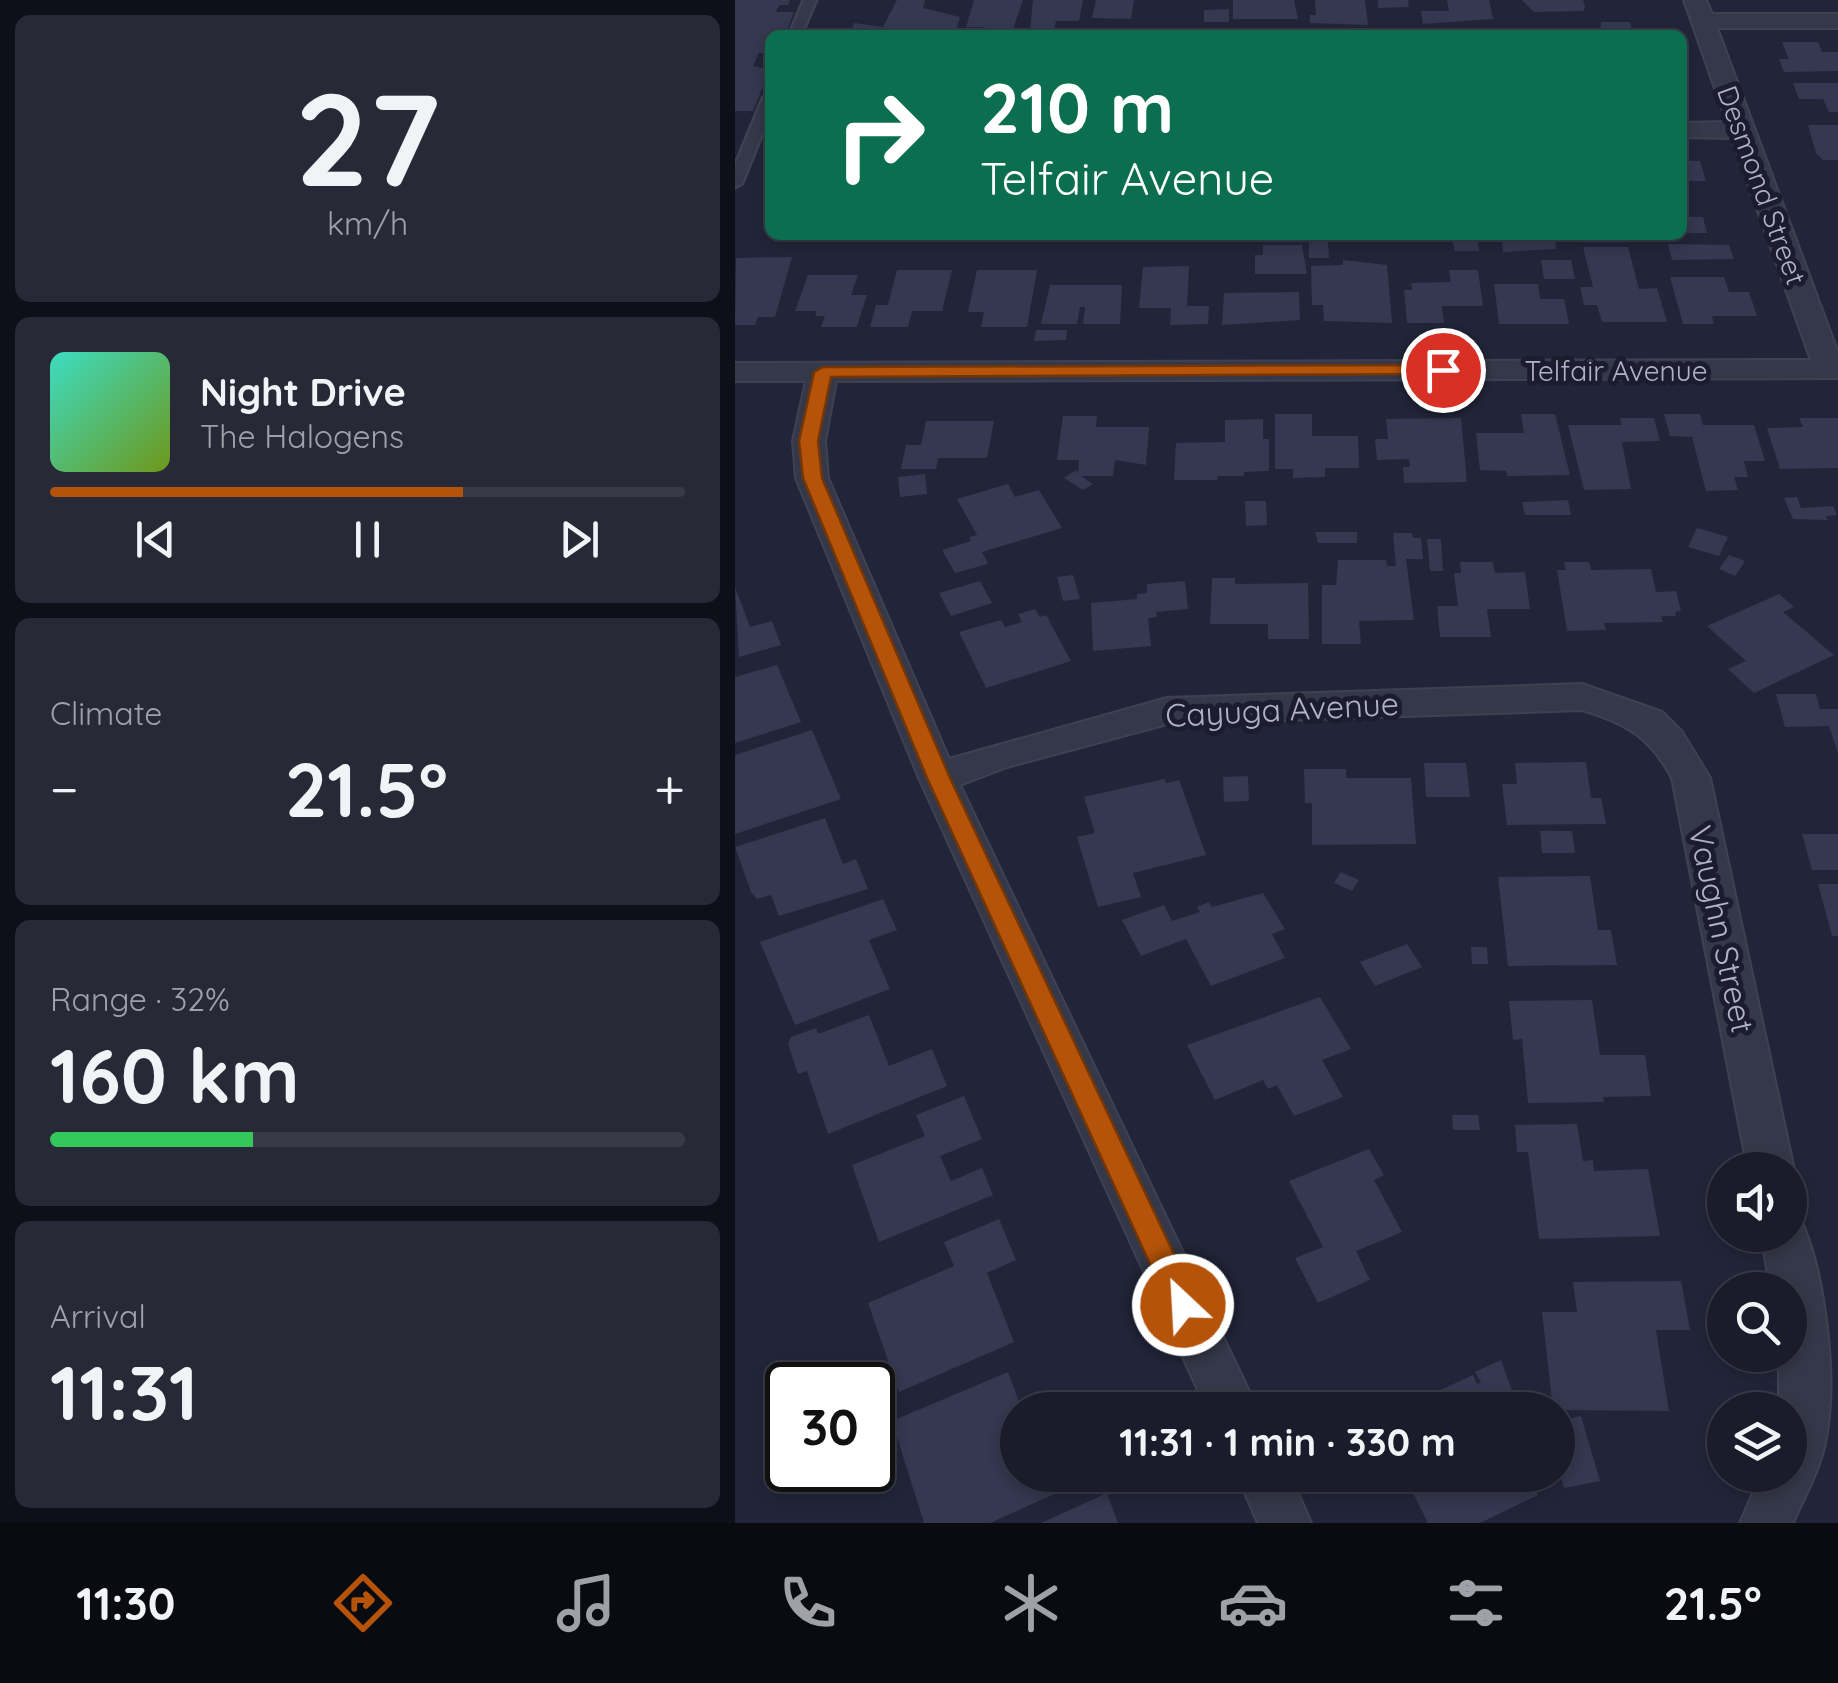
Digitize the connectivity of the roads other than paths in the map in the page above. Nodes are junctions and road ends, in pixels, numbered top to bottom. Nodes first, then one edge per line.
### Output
1 (809, 0) edge
2 (1699, 10) edge
3 (1838, 20) edge
4 (797, 30) edge
5 (765, 110) edge
6 (1687, 130) edge
7 (1742, 130) junction
8 (735, 183) edge
9 (1834, 369) edge
10 (735, 372) edge
11 (823, 372) junction
12 (1633, 712) joint
13 (939, 778) junction
14 (1767, 1152) edge
15 (1787, 1252) edge
16 (1225, 1392) edge
17 (1802, 1392) edge
18 (1271, 1492) edge
19 (1781, 1492) edge
20 (1285, 1523) edge
21 (1767, 1523) edge

1 - 4 lane
2 - 3 street
2 - 7 street, Desmond Street
5 - 8 lane
6 - 7 street
7 - 9 street, Desmond Street
9 - 11 street, Telfair Avenue
10 - 11 street, Telfair Avenue
11 - 13 street
12 - 13 street, Cayuga Avenue
12 - 14 street, Vaughn Street
13 - 16 street
15 - 17 street
18 - 20 street
19 - 21 street

